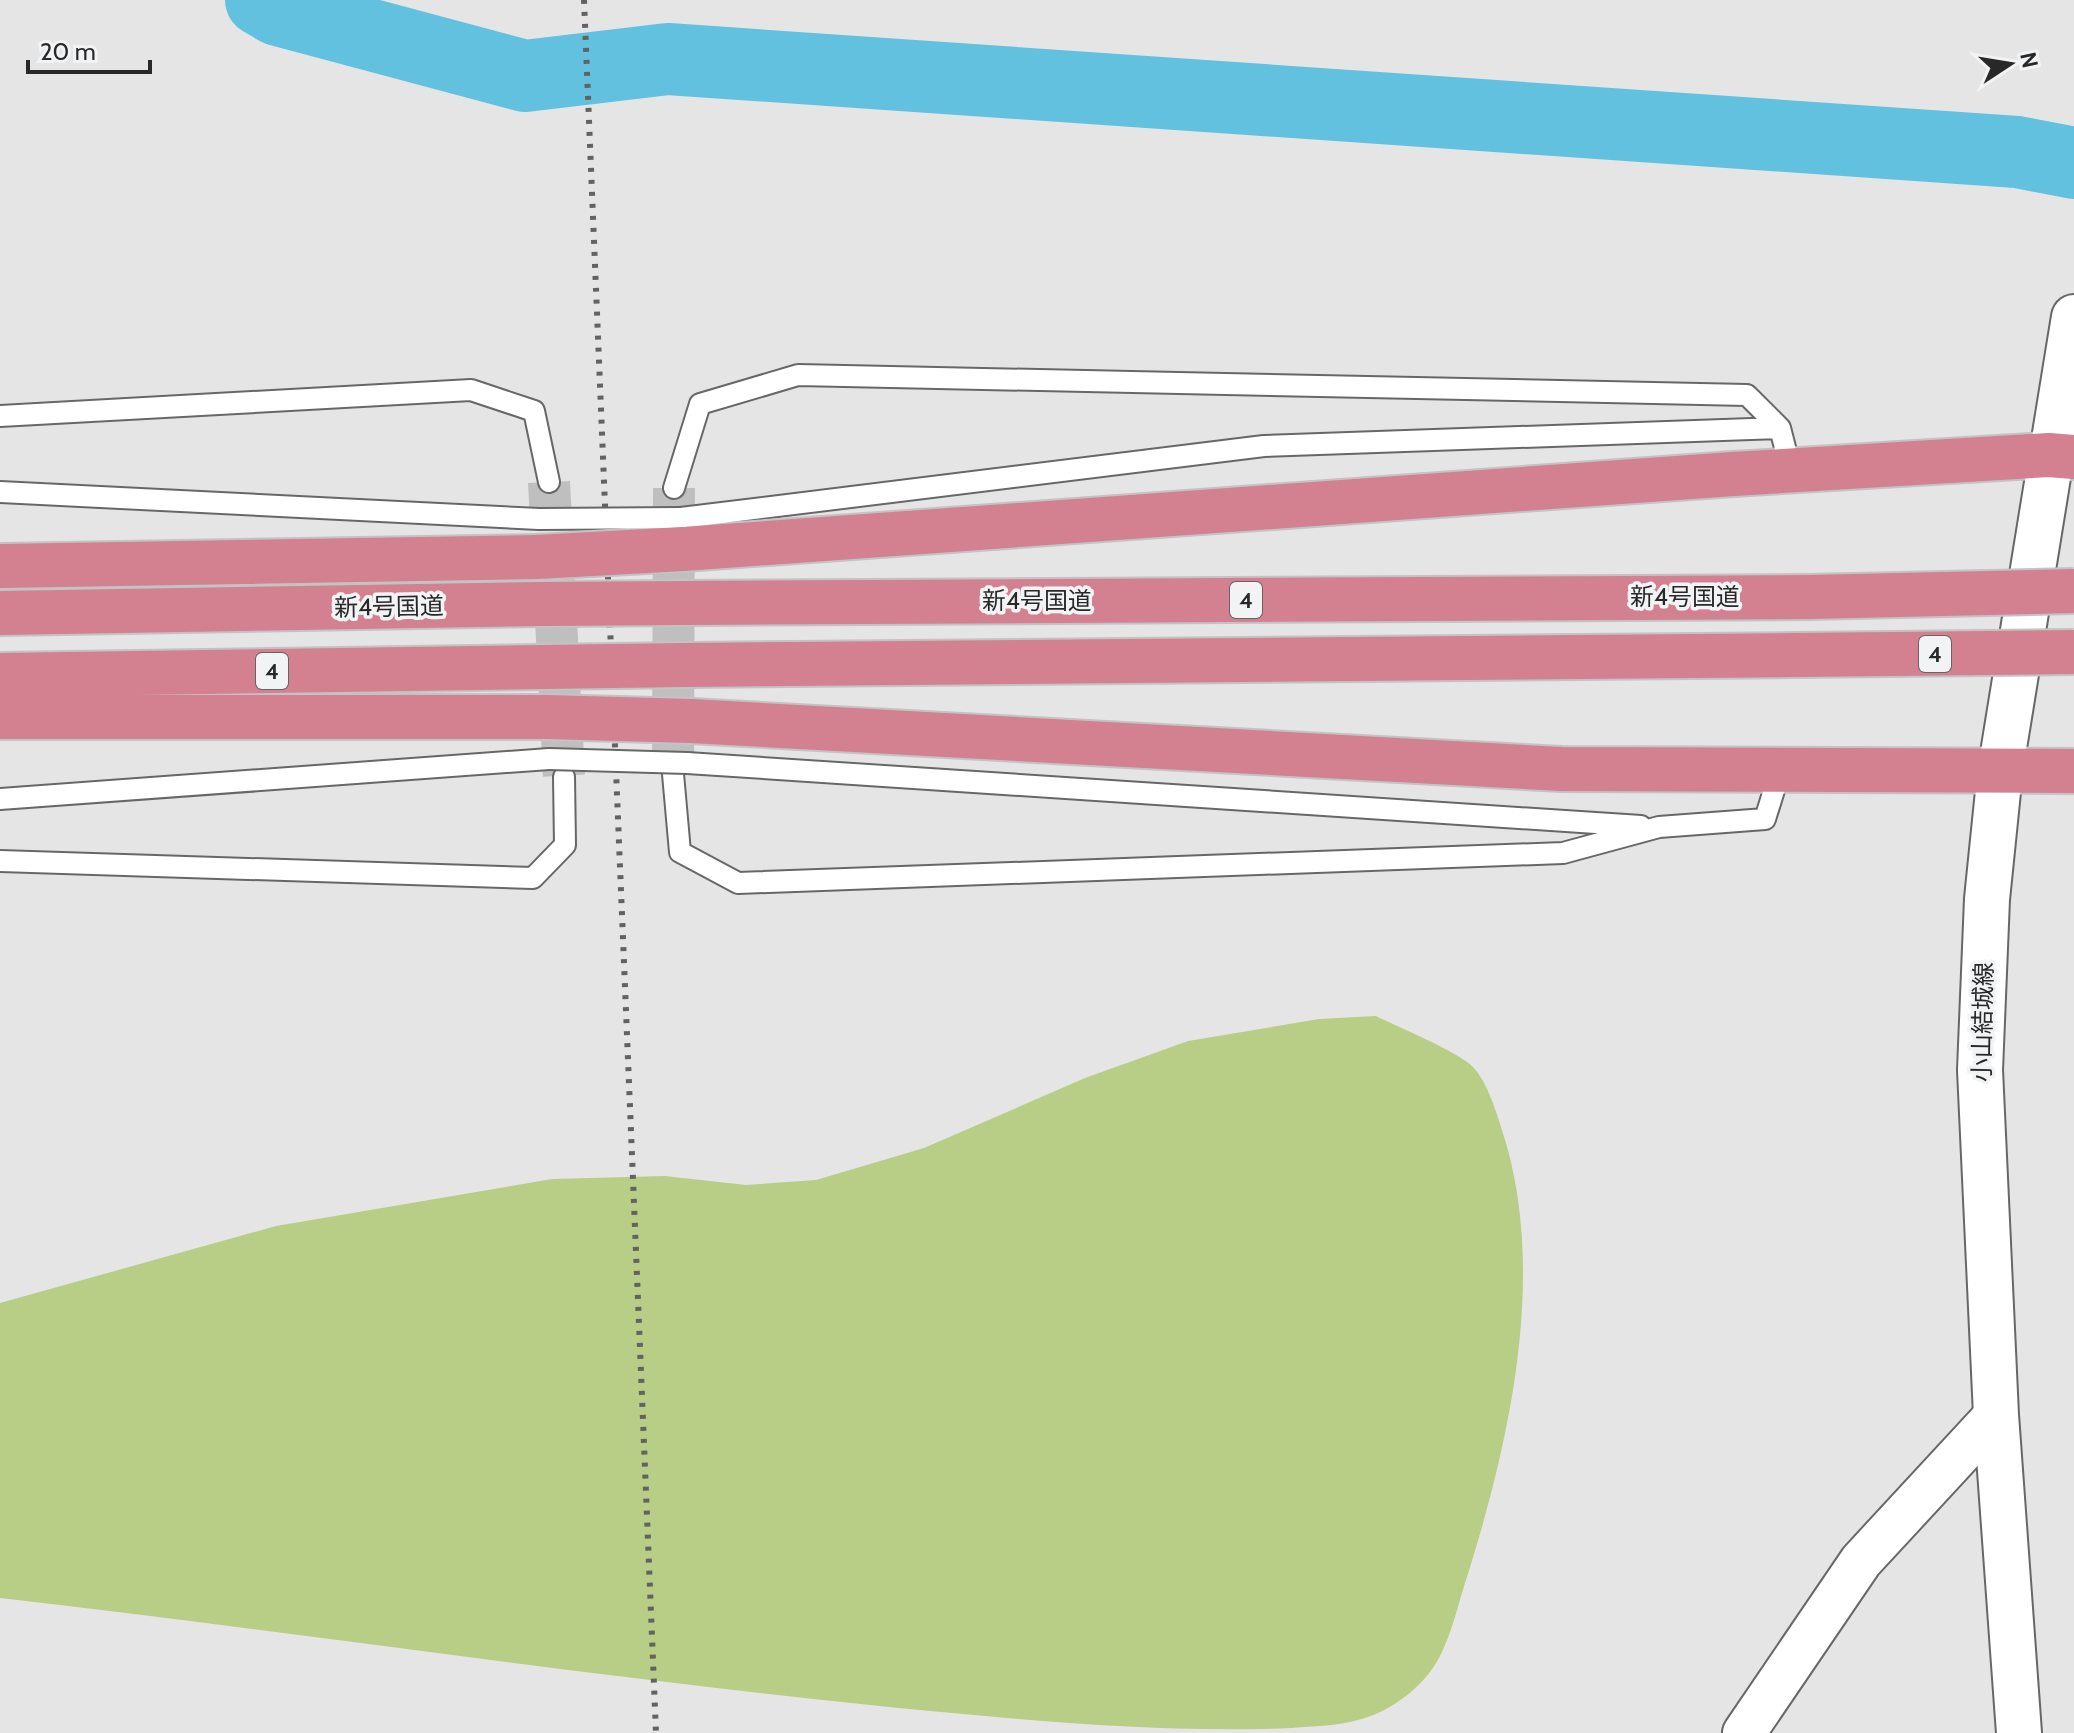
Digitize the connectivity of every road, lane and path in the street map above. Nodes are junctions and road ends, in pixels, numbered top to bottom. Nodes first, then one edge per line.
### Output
1 (2074, 317) edge
2 (0, 416) edge
3 (1780, 428) junction
4 (2062, 456) edge
5 (1791, 471) junction
6 (549, 482) tunnel mouth
7 (674, 488) tunnel mouth
8 (0, 492) edge
9 (682, 534) junction
10 (538, 538) junction
11 (0, 566) edge
12 (2074, 591) edge
13 (0, 613) edge
14 (2074, 652) edge
15 (0, 675) edge
16 (0, 717) edge
17 (548, 738) junction
18 (683, 753) junction
19 (1780, 771) junction
20 (2074, 771) edge
21 (2000, 772) junction
22 (564, 777) tunnel mouth
23 (0, 799) edge
24 (1659, 827) junction
25 (0, 861) edge
26 (1996, 1415) junction
27 (1744, 1733) edge
28 (2019, 1733) edge

1 - 4 main road, 小山結城線
2 - 6 lane
3 - 5 lane
3 - 7 lane
3 - 9 lane
4 - 5 highway
4 - 21 main road, 小山結城線
5 - 9 highway
8 - 10 lane
9 - 10 highway, bridge
10 - 11 highway
12 - 13 highway, 新4号国道 / 4, bridge
14 - 15 highway, 4, bridge
16 - 17 highway
17 - 18 highway, bridge
17 - 23 lane
18 - 19 highway
18 - 24 lane
18 - 24 lane
19 - 21 highway
19 - 24 lane
20 - 21 highway
21 - 26 main road, 小山結城線
22 - 25 lane
26 - 27 street
26 - 28 main road, 小山結城線

